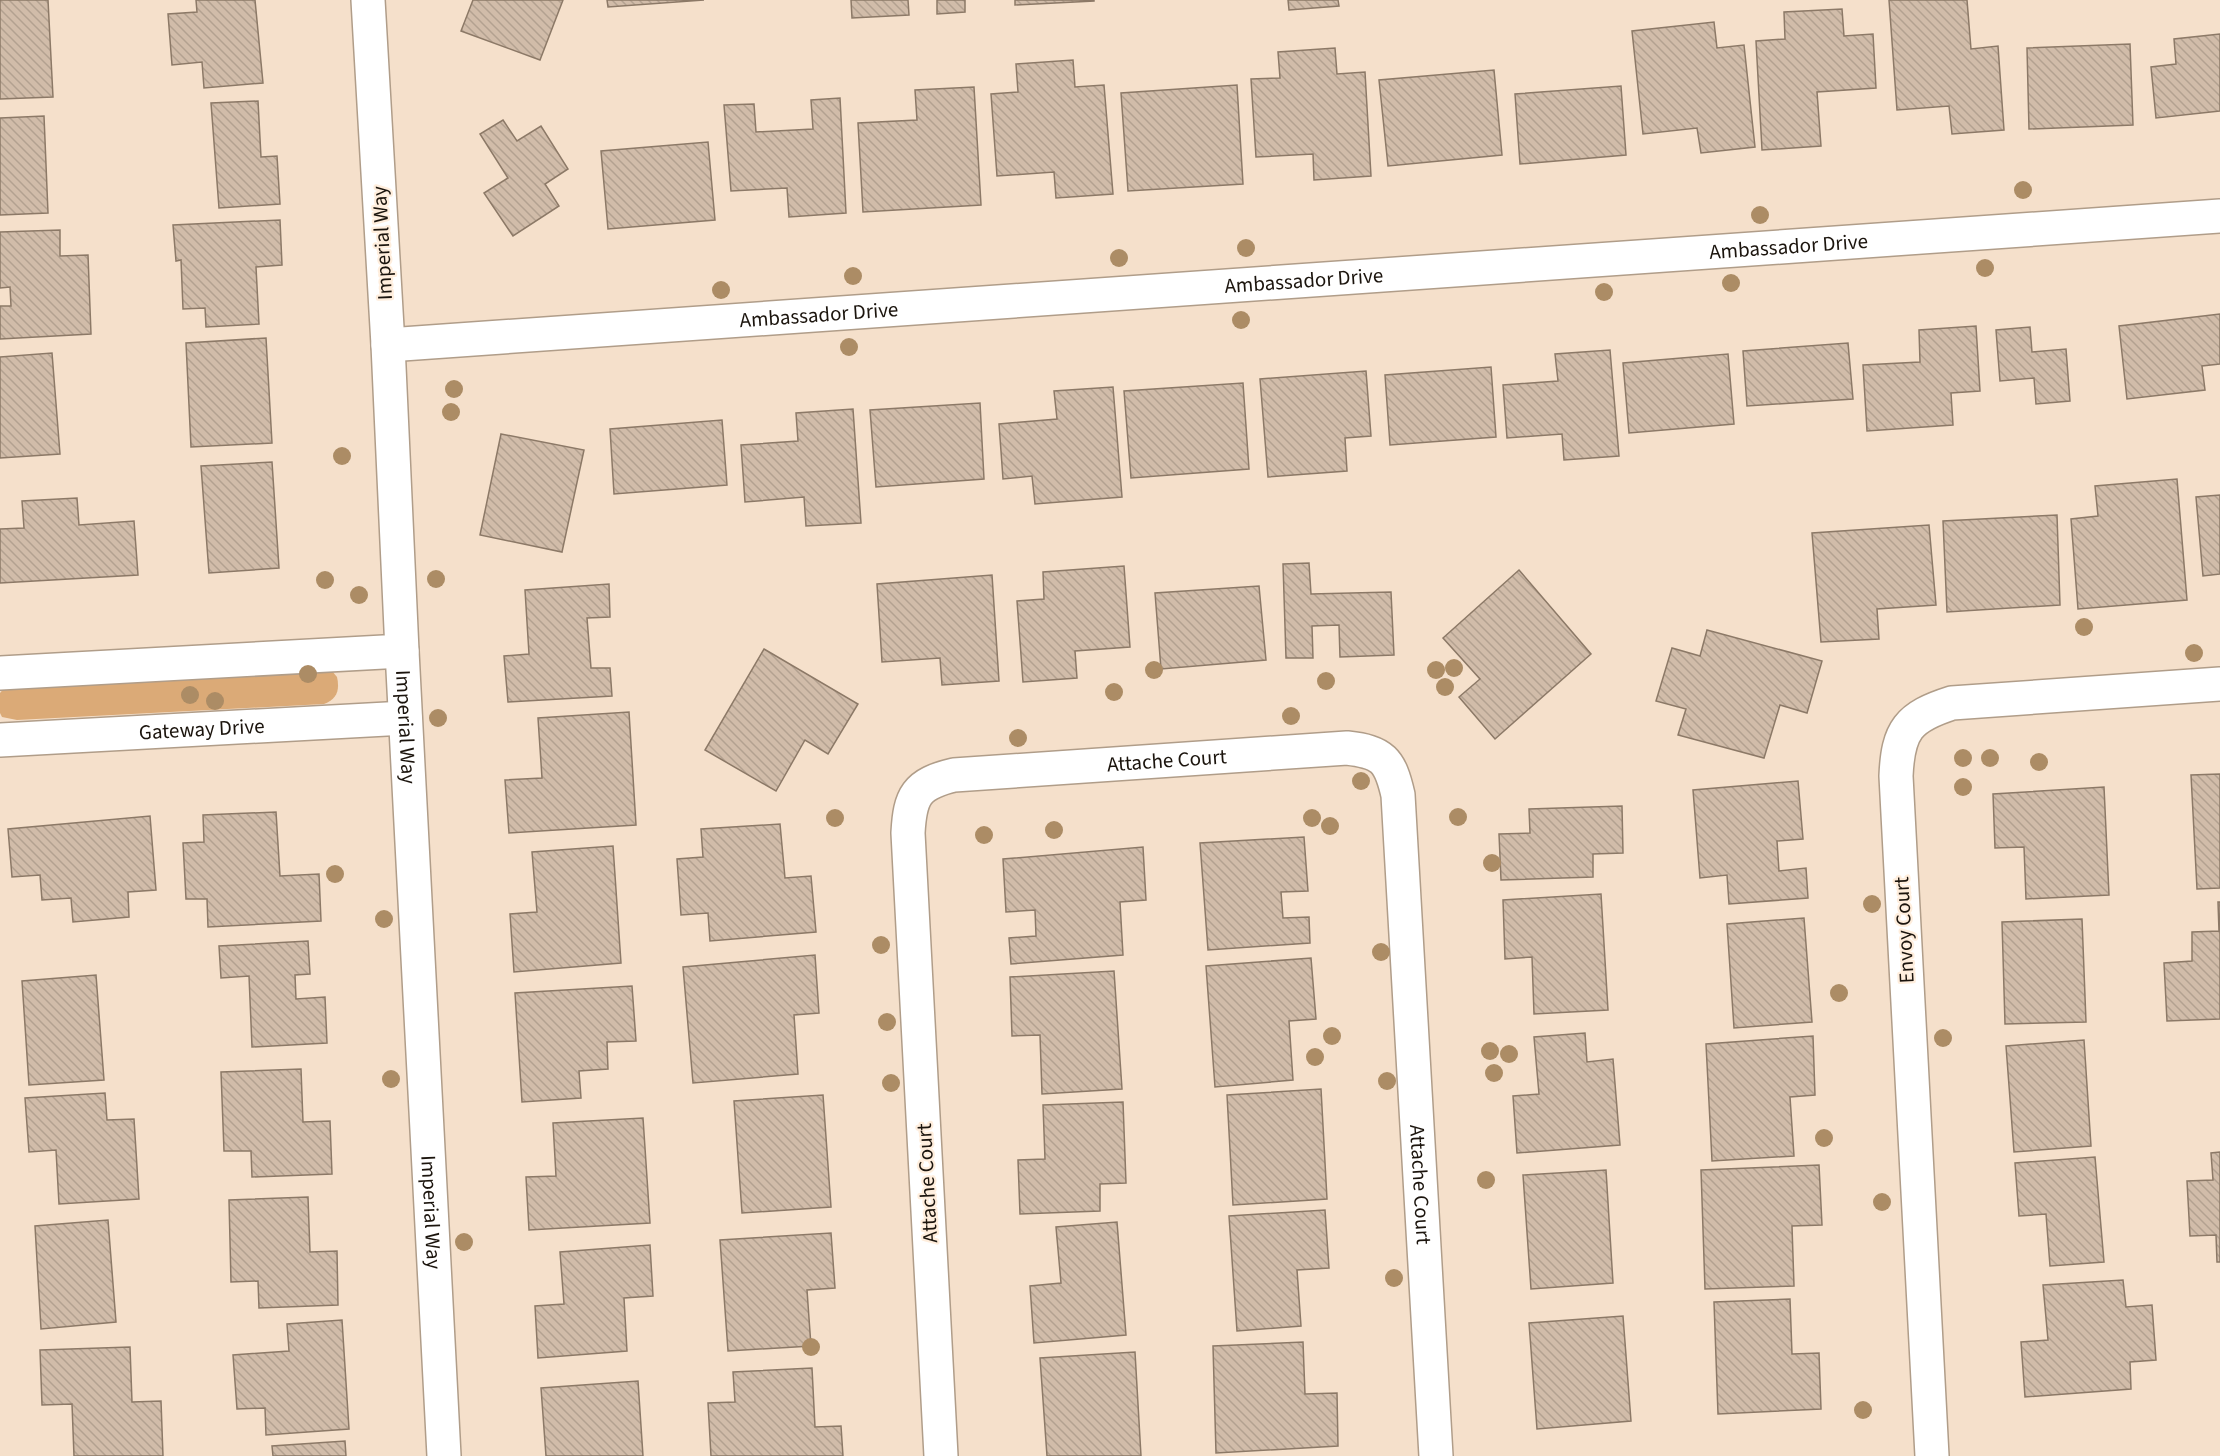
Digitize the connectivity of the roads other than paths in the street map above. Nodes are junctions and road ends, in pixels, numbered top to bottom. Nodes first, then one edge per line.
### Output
1 (368, 0) edge
2 (2220, 216) edge
3 (388, 345) junction
4 (402, 651) junction
5 (0, 674) edge
6 (2220, 684) edge
7 (405, 718) junction
8 (0, 740) edge
9 (444, 1456) edge
10 (941, 1456) edge
11 (1436, 1456) edge
12 (1932, 1456) edge

1 - 3 street, Imperial Way
2 - 3 street, Ambassador Drive
3 - 4 street, Imperial Way
4 - 5 street
4 - 7 street, Imperial Way
6 - 12 street, Envoy Court
7 - 8 street, Gateway Drive
7 - 9 street, Imperial Way
10 - 11 street, Attache Court

